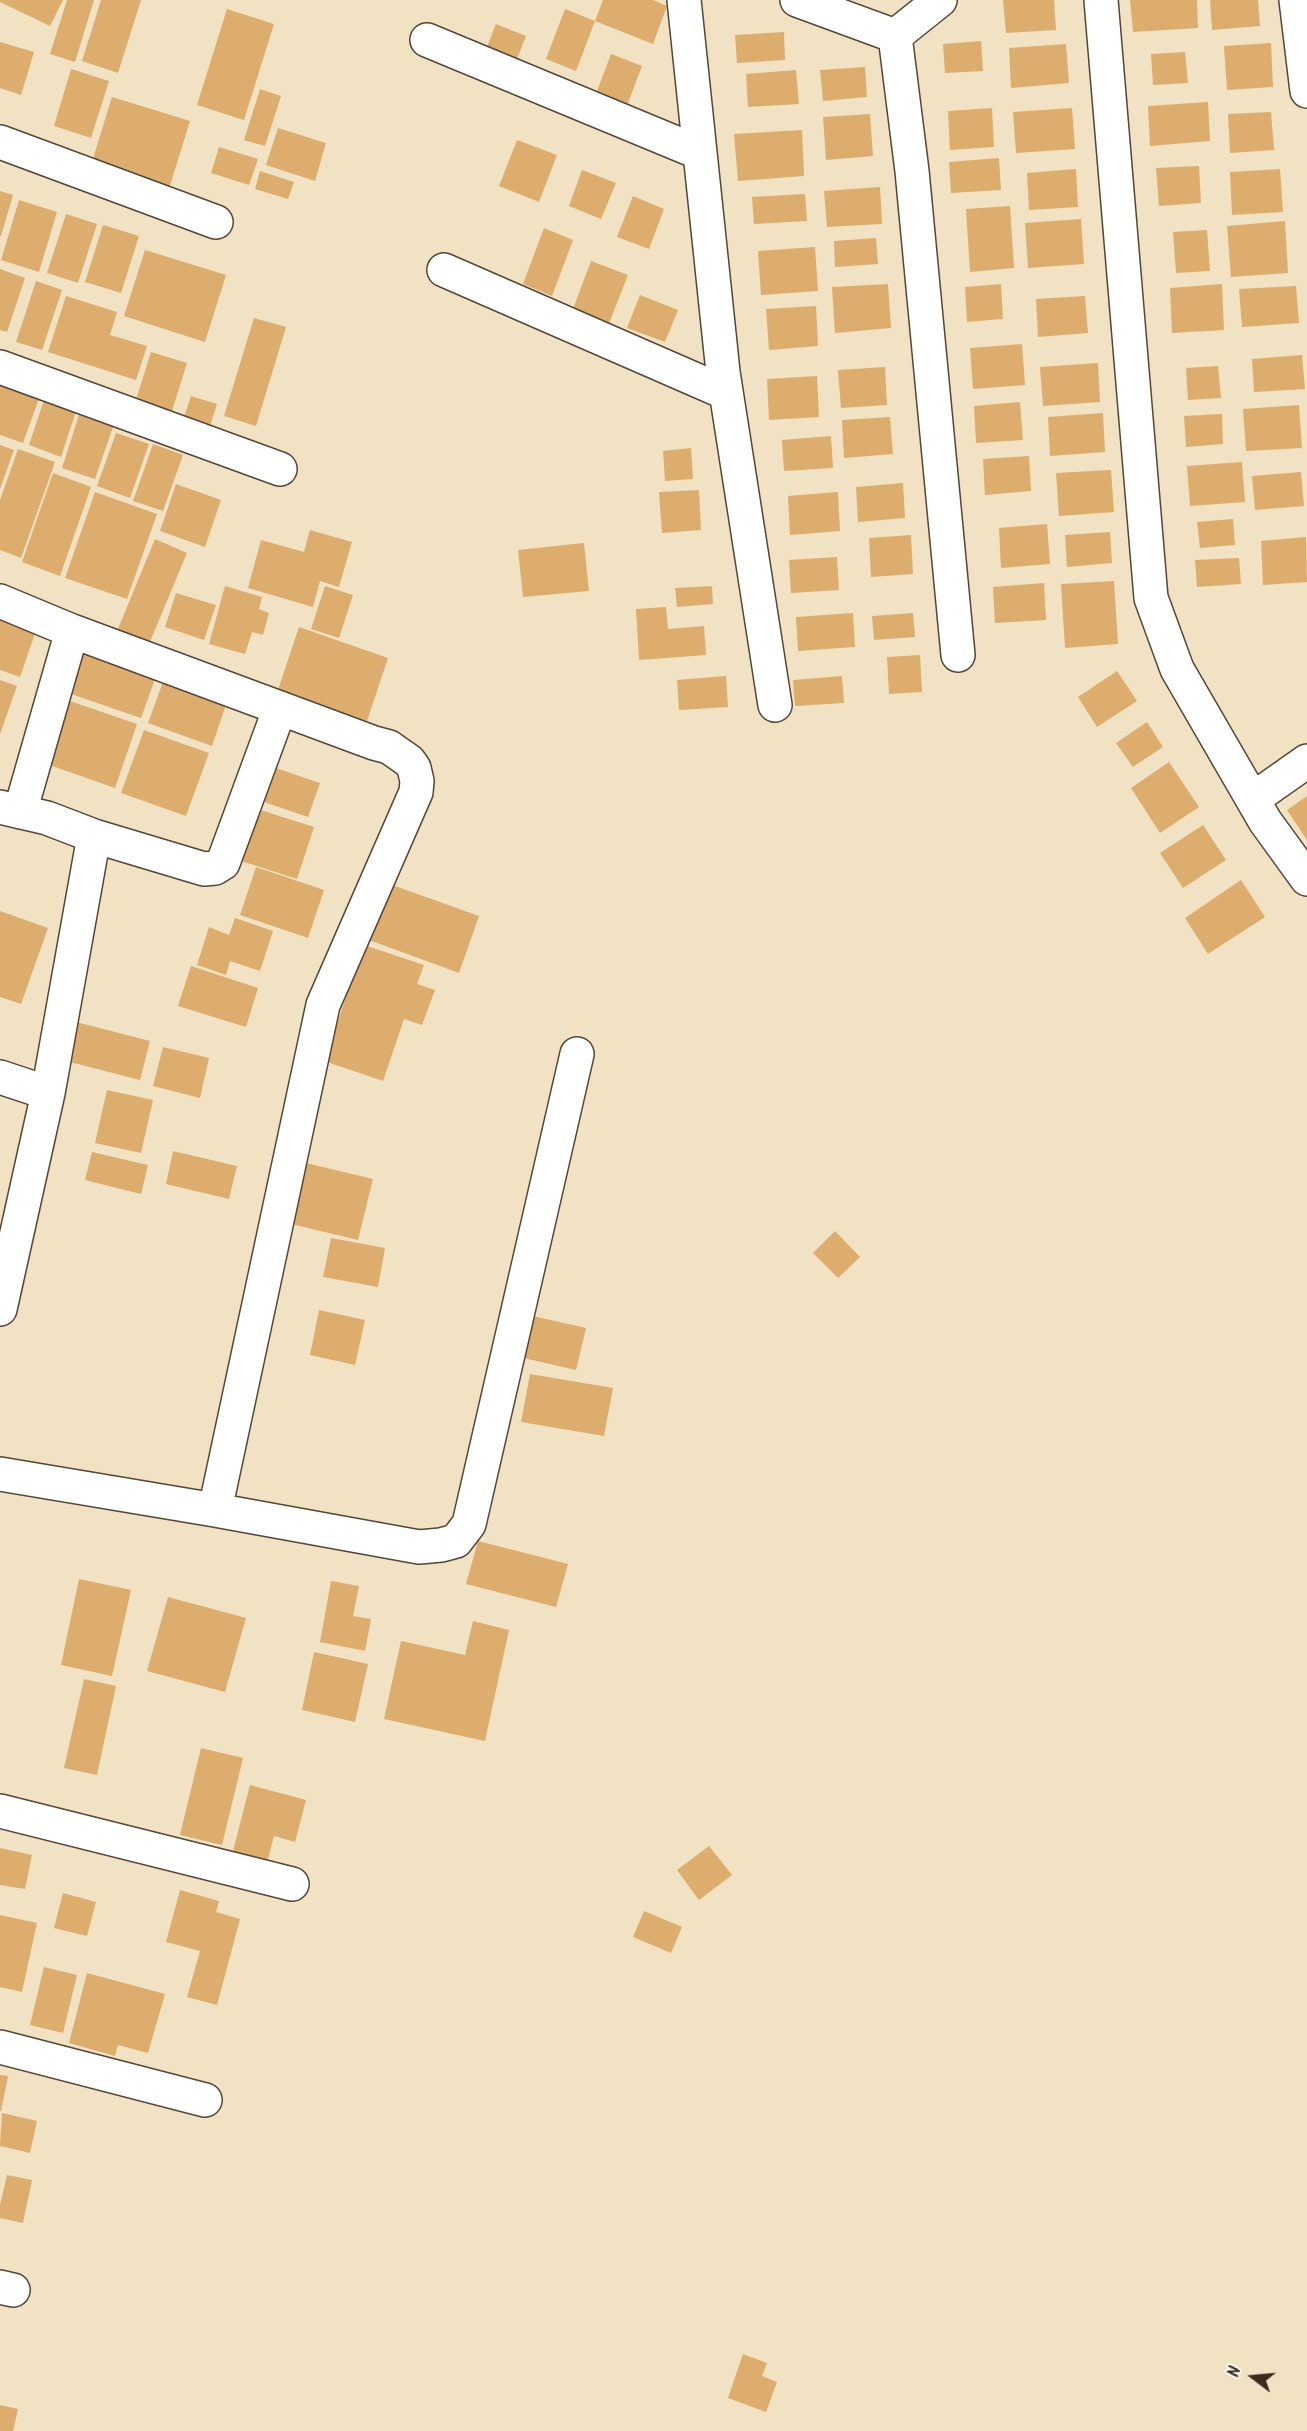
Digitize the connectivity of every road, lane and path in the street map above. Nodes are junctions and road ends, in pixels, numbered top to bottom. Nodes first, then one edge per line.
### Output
1 (684, 0) edge
2 (797, 0) edge
3 (940, 0) edge
4 (1101, 0) edge
5 (1296, 0) edge
6 (895, 36) junction
7 (427, 40) dead end
8 (1307, 91) edge
9 (0, 142) edge
10 (700, 153) junction
11 (216, 222) dead end
12 (444, 270) dead end
13 (0, 367) edge
14 (726, 393) junction
15 (280, 469) dead end
16 (0, 601) edge
17 (72, 631) junction
18 (958, 655) dead end
19 (775, 705) dead end
20 (280, 708) junction
21 (1307, 761) edge
22 (1253, 799) junction
23 (10, 809) edge
24 (94, 836) junction
25 (1307, 879) edge
26 (577, 1054) dead end
27 (0, 1077) edge
28 (48, 1094) junction
29 (0, 1309) edge
30 (0, 1474) edge
31 (214, 1510) junction
32 (0, 1811) edge
33 (292, 1884) dead end
34 (0, 2047) edge
35 (205, 2100) dead end

1 - 10 street
2 - 6 street
3 - 6 street
4 - 22 street
5 - 8 street
6 - 18 street
7 - 10 street
9 - 11 street
10 - 14 street
12 - 14 street
13 - 15 street
14 - 19 street
16 - 17 street
17 - 20 street
17 - 23 street
20 - 24 street
20 - 31 street
21 - 22 street
22 - 25 street
23 - 24 street
24 - 28 street
26 - 31 street
27 - 28 street
28 - 29 street
30 - 31 street
32 - 33 street
34 - 35 street

